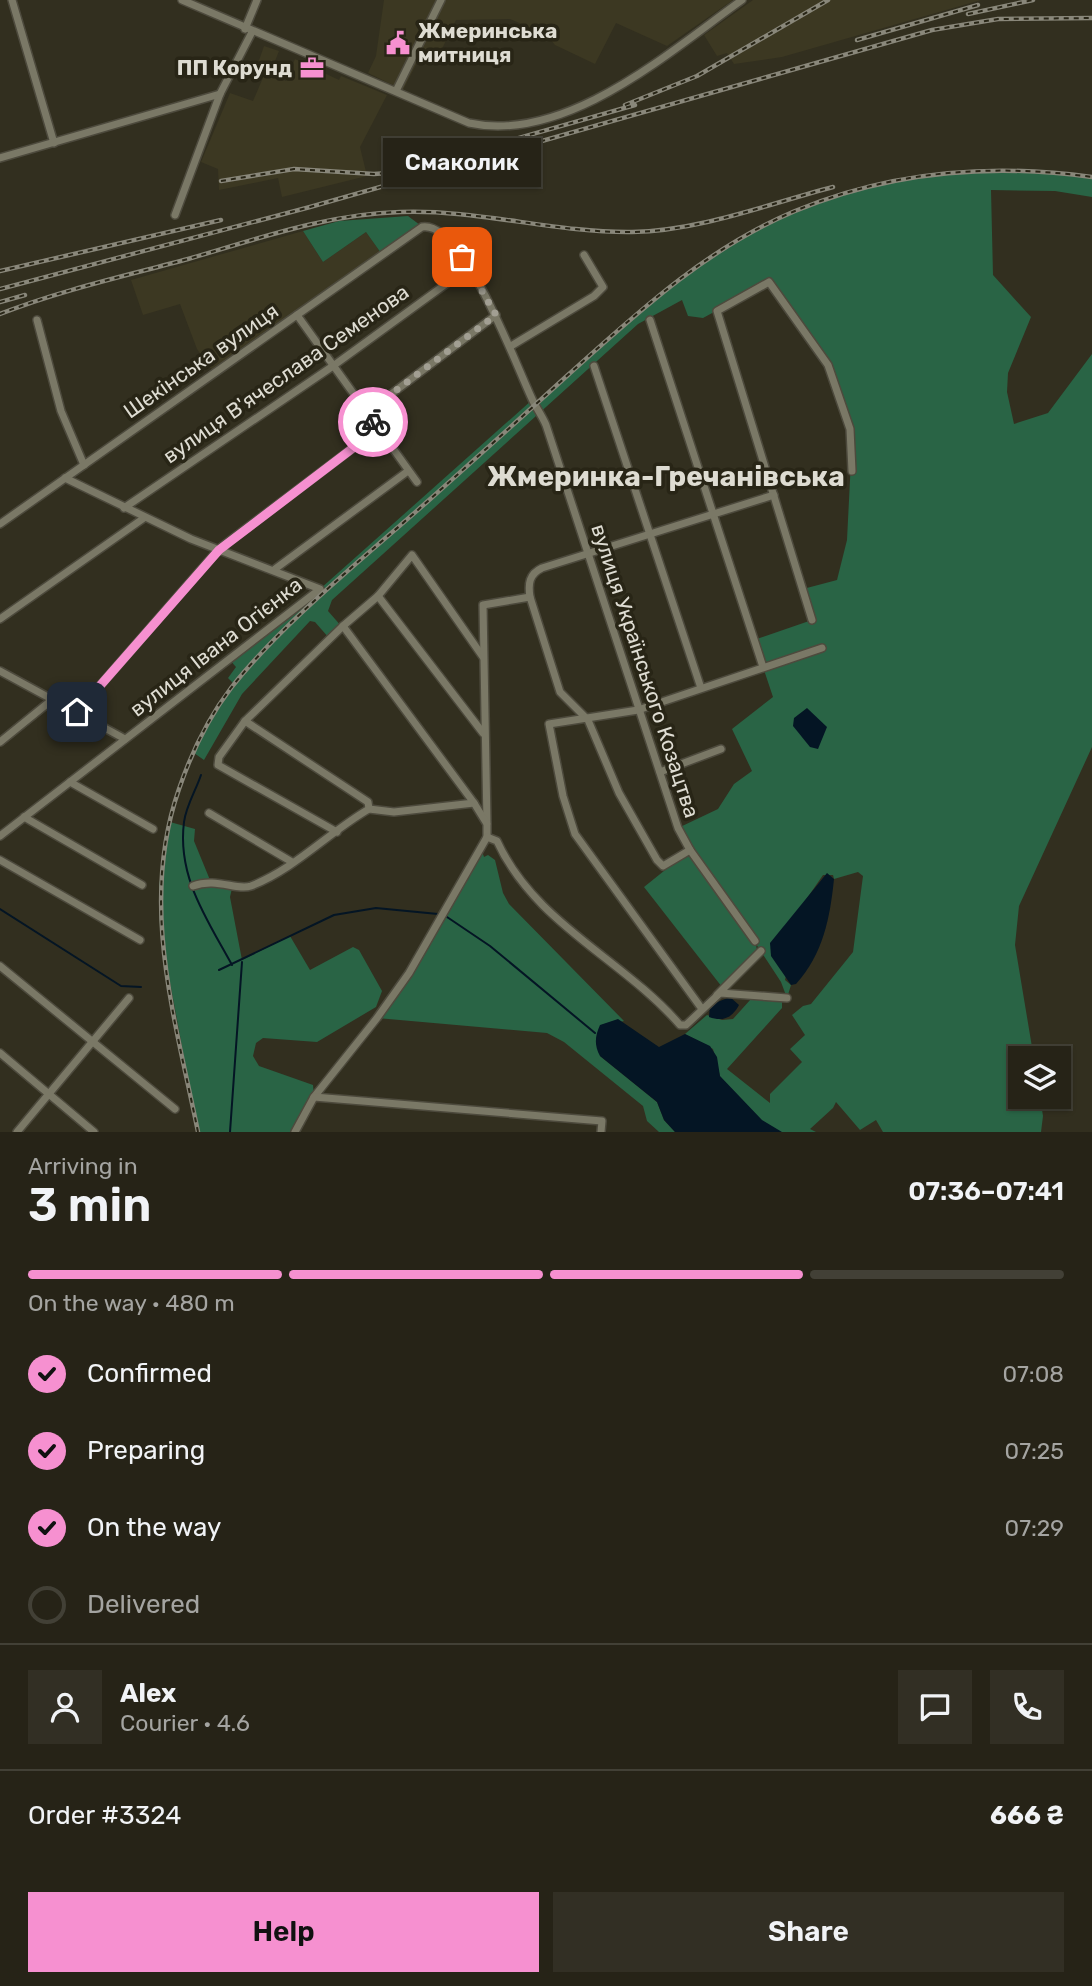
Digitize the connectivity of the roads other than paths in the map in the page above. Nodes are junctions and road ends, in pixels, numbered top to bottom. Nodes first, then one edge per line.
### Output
1 (12, 0) edge
2 (182, 0) edge
3 (257, 0) edge
4 (441, 0) edge
5 (742, 0) edge
6 (249, 30) junction
7 (396, 91) junction
8 (220, 94) junction
9 (54, 143) junction
10 (0, 158) edge
11 (175, 215) dead end
12 (422, 227) joint
13 (584, 255) dead end
14 (468, 268) junction
15 (297, 315) junction
16 (496, 315) junction
17 (37, 320) dead end
18 (650, 320) dead end
19 (511, 346) junction
20 (333, 366) junction
21 (594, 366) dead end
22 (366, 413) junction
23 (378, 429) junction
24 (84, 465) junction
25 (408, 471) junction
26 (852, 471) dead end
27 (65, 478) junction
28 (417, 482) dead end
29 (774, 495) junction
30 (124, 508) junction
31 (714, 514) junction
32 (144, 518) junction
33 (0, 524) edge
34 (649, 534) junction
35 (219, 550) junction
36 (589, 554) junction
37 (275, 569) junction
38 (378, 596) junction
39 (530, 597) junction
40 (0, 620) edge
41 (812, 620) dead end
42 (343, 626) junction
43 (822, 648) dead end
44 (483, 657) junction
45 (763, 667) junction
46 (0, 671) edge
47 (701, 688) junction
48 (53, 699) junction
49 (638, 710) junction
50 (77, 712) junction
51 (588, 720) junction
52 (245, 721) junction
53 (483, 733) junction
54 (125, 739) junction
55 (0, 741) edge
56 (721, 749) dead end
57 (660, 772) junction
58 (70, 782) junction
59 (474, 803) junction
60 (369, 809) junction
61 (209, 813) dead end
62 (24, 817) junction
63 (487, 824) junction
64 (153, 829) dead end
65 (337, 832) junction
66 (0, 836) edge
67 (487, 837) junction
68 (690, 850) junction
69 (0, 860) edge
70 (292, 862) junction
71 (142, 885) dead end
72 (193, 886) dead end
73 (140, 940) dead end
74 (755, 941) dead end
75 (761, 951) dead end
76 (0, 966) edge
77 (716, 995) junction
78 (129, 998) dead end
79 (787, 998) dead end
80 (702, 1009) junction
81 (92, 1043) junction
82 (0, 1054) edge
83 (50, 1096) junction
84 (314, 1097) junction
85 (175, 1109) dead end
86 (18, 1132) edge
87 (94, 1132) edge
88 (295, 1132) edge
89 (601, 1132) edge

1 - 9 street
2 - 6 street
3 - 6 street
4 - 7 street
5 - 7 street
6 - 7 street
6 - 8 street
8 - 9 street
8 - 11 street
9 - 10 street
12 - 14 street, вулиця Українського Козацтва
12 - 15 street, Шекінська вулиця
13 - 19 street
14 - 16 street, вулиця Українського Козацтва
14 - 20 street, вулиця В'ячеслава Семенова
15 - 20 street
15 - 24 street, Шекінська вулиця
16 - 19 street, вулиця Українського Козацтва
16 - 22 street
17 - 24 street
18 - 31 street
19 - 36 street, вулиця Українського Козацтва
20 - 22 street
20 - 30 street, вулиця В'ячеслава Семенова
21 - 34 street
22 - 23 street
23 - 25 street
23 - 35 street
24 - 27 street, Шекінська вулиця
25 - 28 street
25 - 37 street
26 - 29 street
27 - 30 street
27 - 33 street, Шекінська вулиця
29 - 31 street
29 - 41 street
30 - 32 street
31 - 34 street
31 - 45 street
32 - 35 street
32 - 40 street
34 - 36 street
34 - 47 street
35 - 37 street
35 - 50 street
36 - 39 street
36 - 49 street, вулиця Українського Козацтва
37 - 54 street, вулиця Івана Огієнка
38 - 42 street
38 - 44 street
38 - 53 street
39 - 44 street
39 - 51 street
42 - 52 street
42 - 59 street
43 - 45 street
44 - 53 street
45 - 47 street
46 - 48 street
47 - 49 street
48 - 50 street
48 - 55 street
49 - 51 street
49 - 57 street, вулиця Українського Козацтва
50 - 54 street
51 - 68 street
51 - 80 street
52 - 60 street
52 - 65 street
53 - 63 street
54 - 58 street, вулиця Івана Огієнка
56 - 57 street
57 - 68 street, вулиця Українського Козацтва
58 - 62 street, вулиця Івана Огієнка
58 - 64 street
59 - 60 street
59 - 63 street
60 - 65 street
61 - 70 street
62 - 66 street, вулиця Івана Огієнка
62 - 71 street
63 - 67 street
65 - 70 street
67 - 80 street
67 - 84 street
68 - 74 street, вулиця Українського Козацтва
69 - 73 street
70 - 72 street
75 - 77 street
76 - 81 street
77 - 79 street
77 - 80 street
78 - 81 street
81 - 83 street
81 - 85 street
82 - 83 street
83 - 86 street
83 - 87 street
84 - 88 street
84 - 89 street

